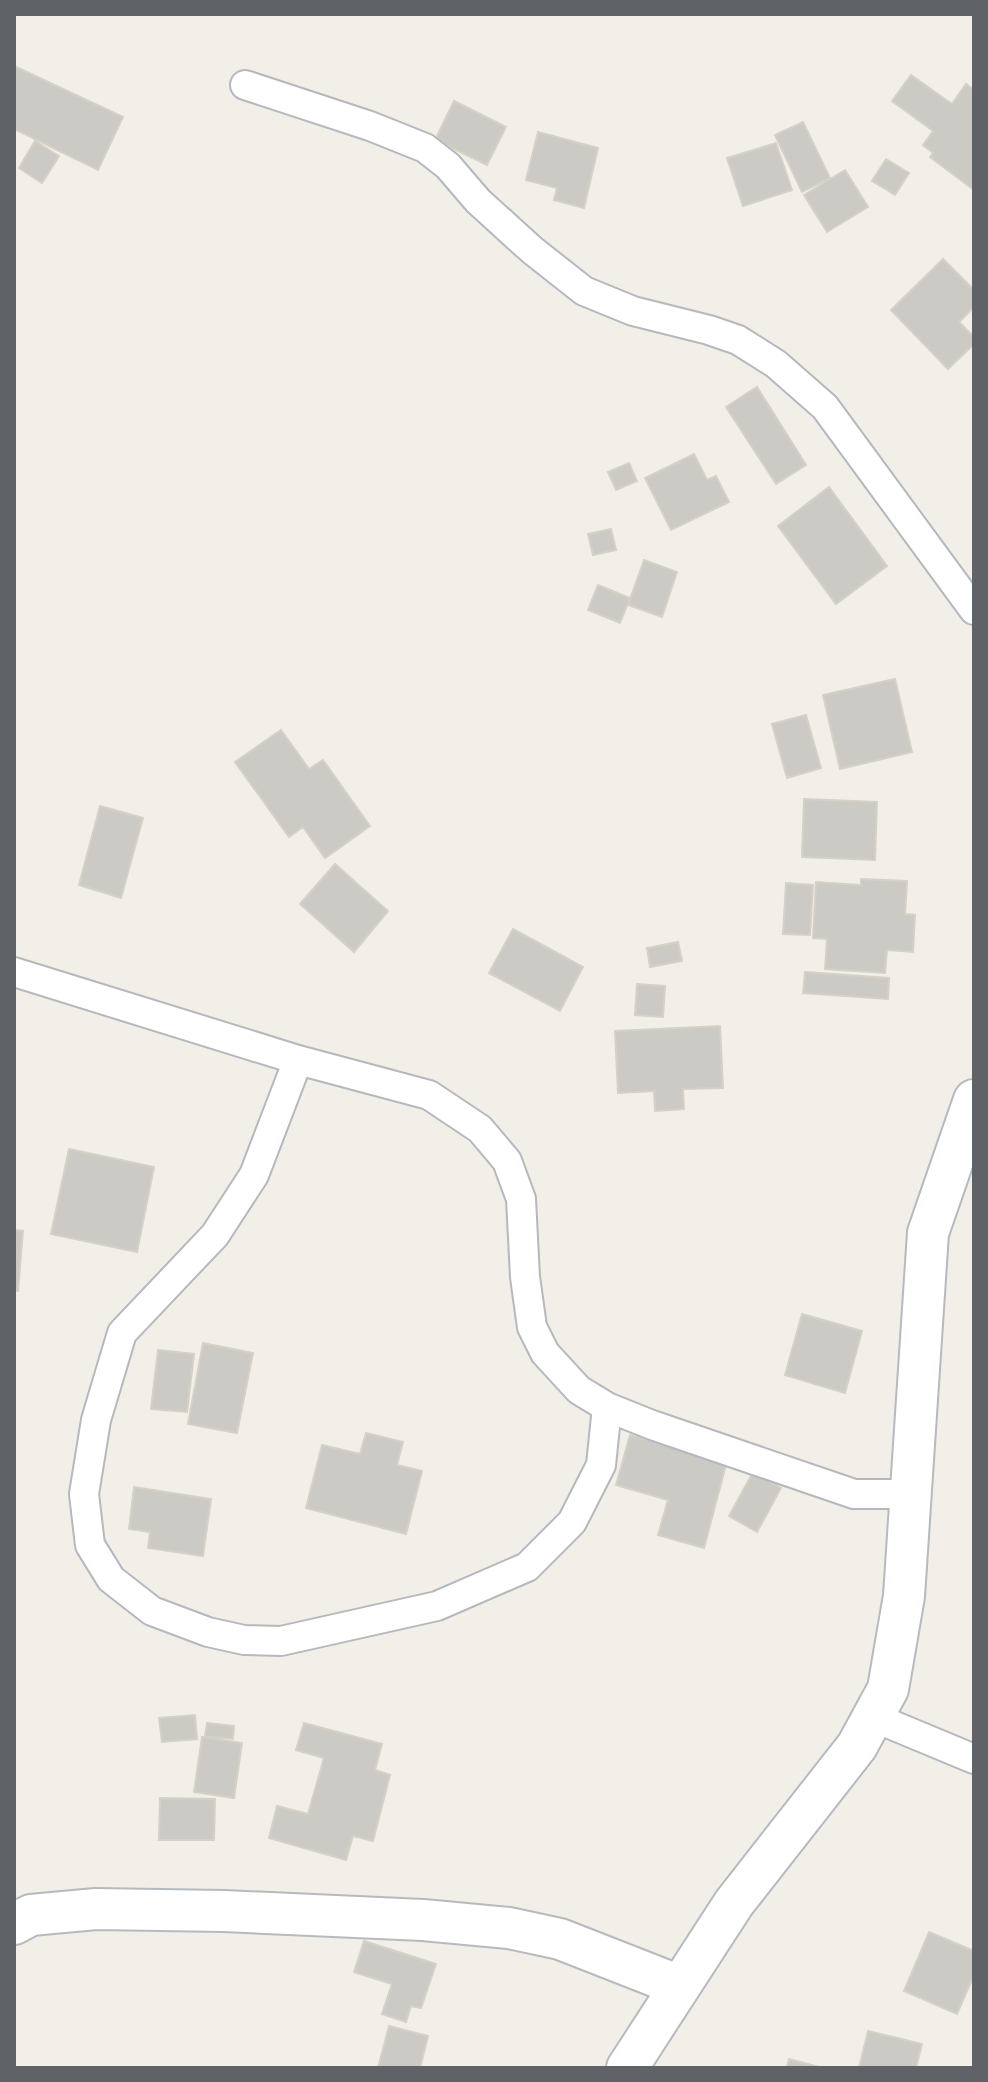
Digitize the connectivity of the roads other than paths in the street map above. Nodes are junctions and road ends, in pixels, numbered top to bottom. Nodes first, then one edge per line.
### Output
1 (245, 85) dead end
2 (974, 610) edge
3 (14, 972) edge
4 (298, 1060) junction
5 (974, 1100) edge
6 (607, 1407) junction
7 (911, 1494) junction
8 (873, 1717) junction
9 (974, 1759) edge
10 (14, 1924) edge
11 (680, 1986) junction
12 (627, 2068) edge

1 - 2 street
3 - 4 street
4 - 6 street
4 - 6 street
5 - 7 street
6 - 7 street
7 - 8 street
8 - 9 street
8 - 11 street
10 - 11 street
11 - 12 street

